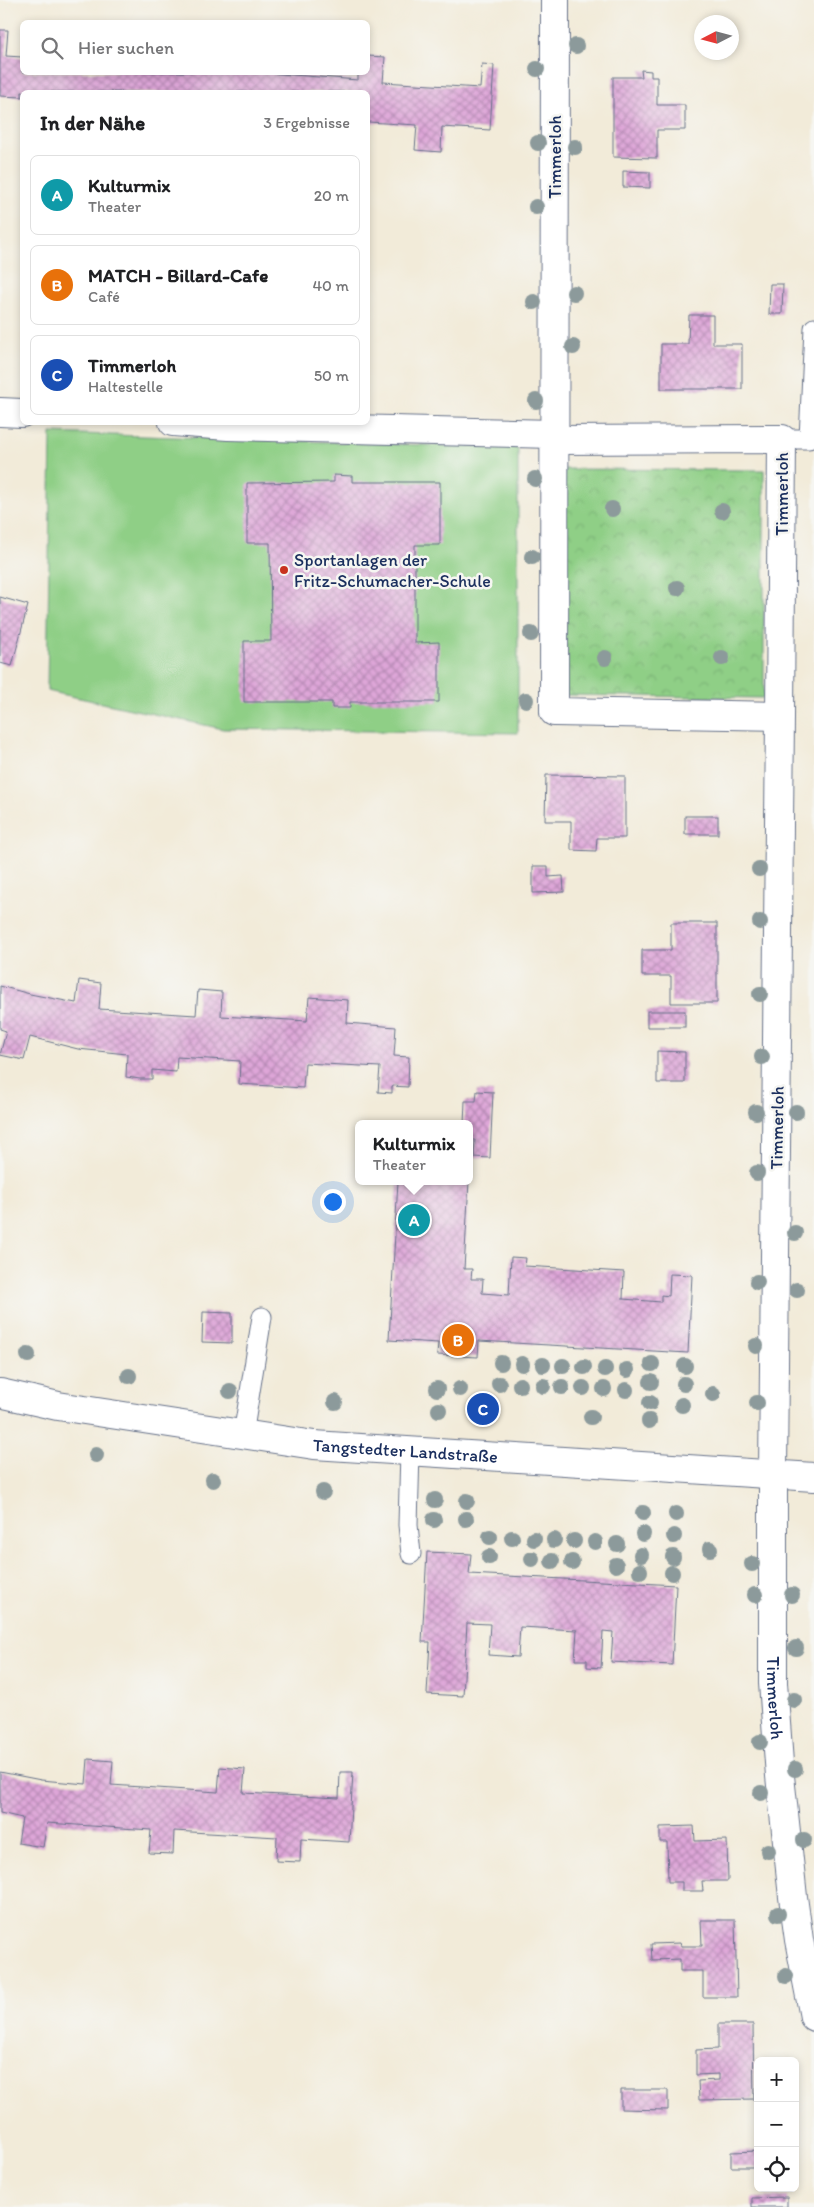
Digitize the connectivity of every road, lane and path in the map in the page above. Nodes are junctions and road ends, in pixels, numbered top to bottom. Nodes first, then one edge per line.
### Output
1 (555, 0) edge
2 (814, 328) edge
3 (0, 412) edge
4 (20, 413) edge
5 (214, 425) edge
6 (554, 437) junction
7 (782, 439) junction
8 (780, 716) junction
9 (262, 1317) dead end
10 (0, 1393) edge
11 (243, 1435) junction
12 (410, 1451) junction
13 (773, 1474) junction
14 (814, 1477) edge
15 (411, 1554) dead end
16 (814, 2017) edge

1 - 6 street, Timmerloh
2 - 7 lane
3 - 4 street
5 - 6 street, Timmerloh
6 - 7 street, Timmerloh
6 - 8 street, Timmerloh
7 - 8 street, Timmerloh
8 - 13 street, Timmerloh
9 - 11 lane
10 - 11 street, Tangstedter Landstraße
11 - 12 street, Tangstedter Landstraße
12 - 13 street, Tangstedter Landstraße
12 - 15 lane
13 - 14 street, Tangstedter Landstraße
13 - 16 street, Timmerloh

